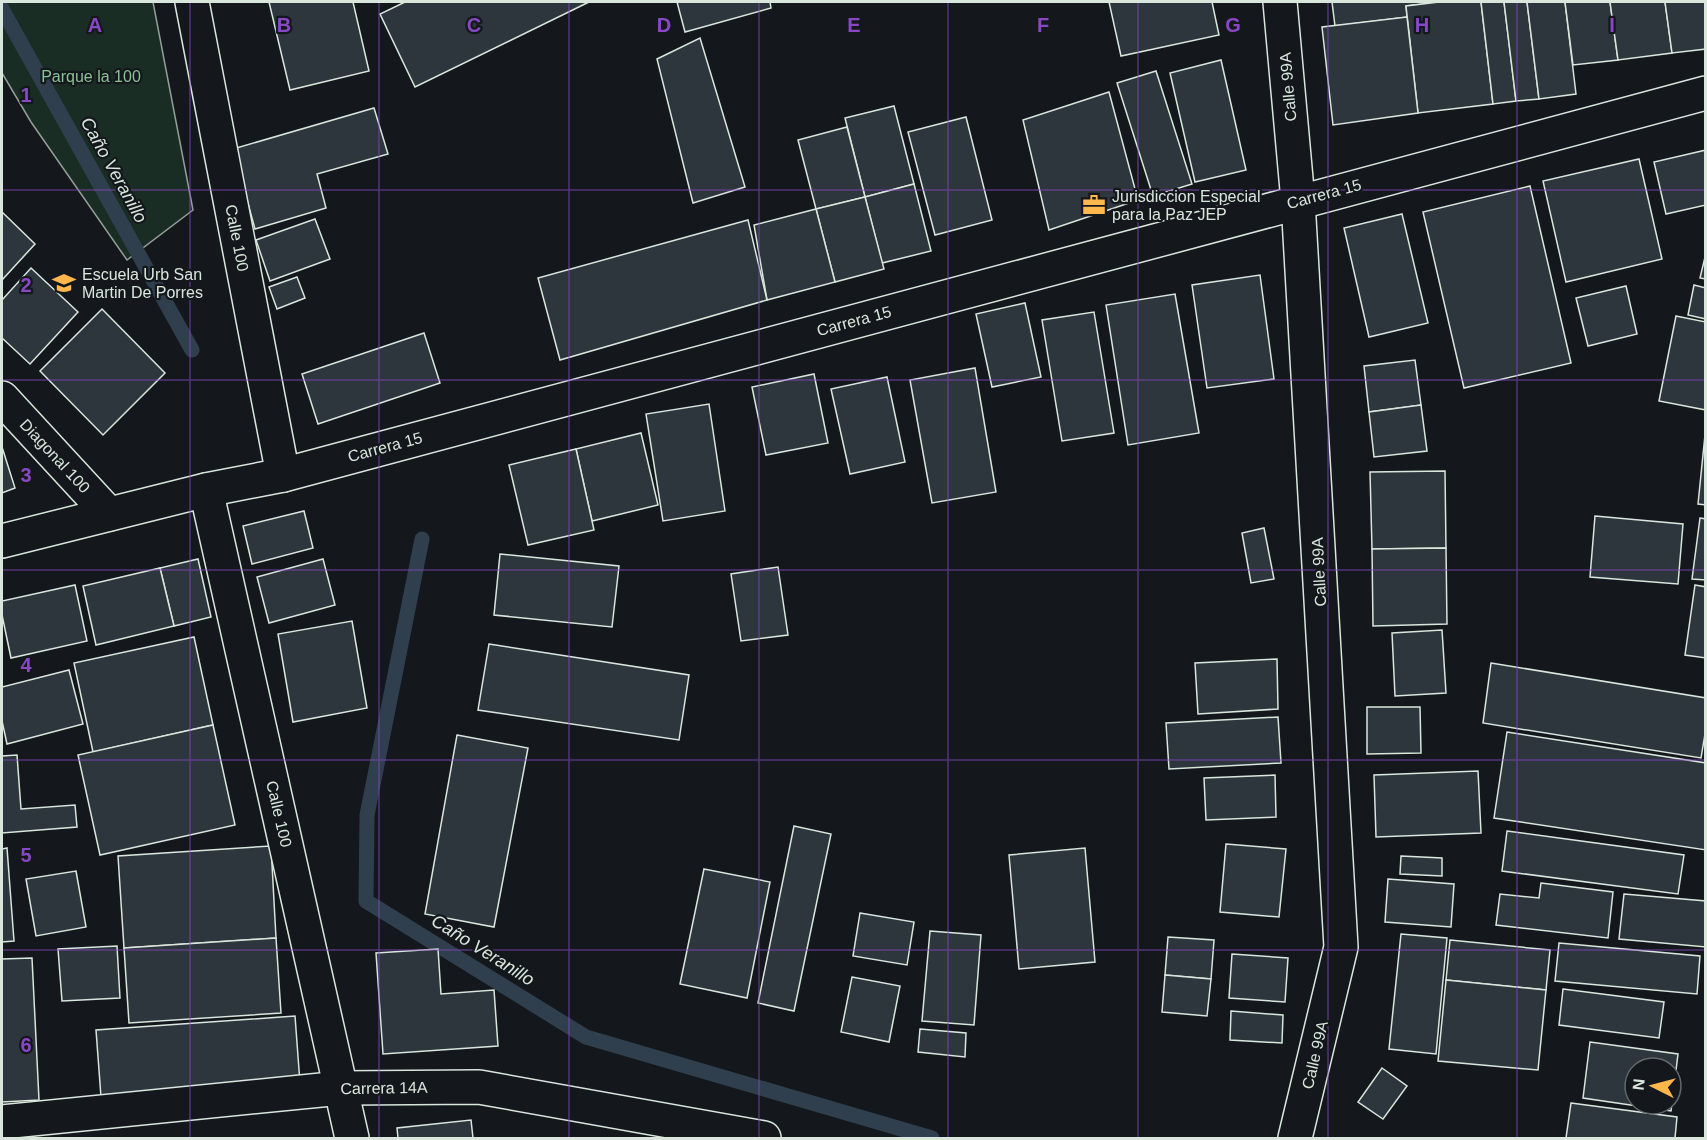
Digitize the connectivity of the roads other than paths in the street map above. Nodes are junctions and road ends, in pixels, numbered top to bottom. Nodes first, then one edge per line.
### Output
1 (192, 2) edge
2 (1280, 2) edge
3 (1706, 93) edge
4 (1298, 201) junction
5 (2, 398) edge
6 (283, 475) junction
7 (206, 490) junction
8 (109, 514) junction
9 (2, 541) edge
10 (341, 1088) junction
11 (2, 1122) edge
12 (352, 1138) edge
13 (764, 1138) edge
14 (1295, 1138) edge

1 - 6 street, Calle 100
2 - 4 street, Calle 99A
3 - 4 street, Carrera 15
4 - 6 street, Carrera 15
4 - 14 street, Calle 99A
5 - 8 street, Diagonal 100
6 - 7 street, Carrera 15
7 - 8 street, Carrera 15
7 - 10 street, Calle 100
8 - 9 street, Carrera 15
10 - 11 street, Carrera 14A
10 - 12 street, Calle 100
10 - 13 street, Carrera 14A

